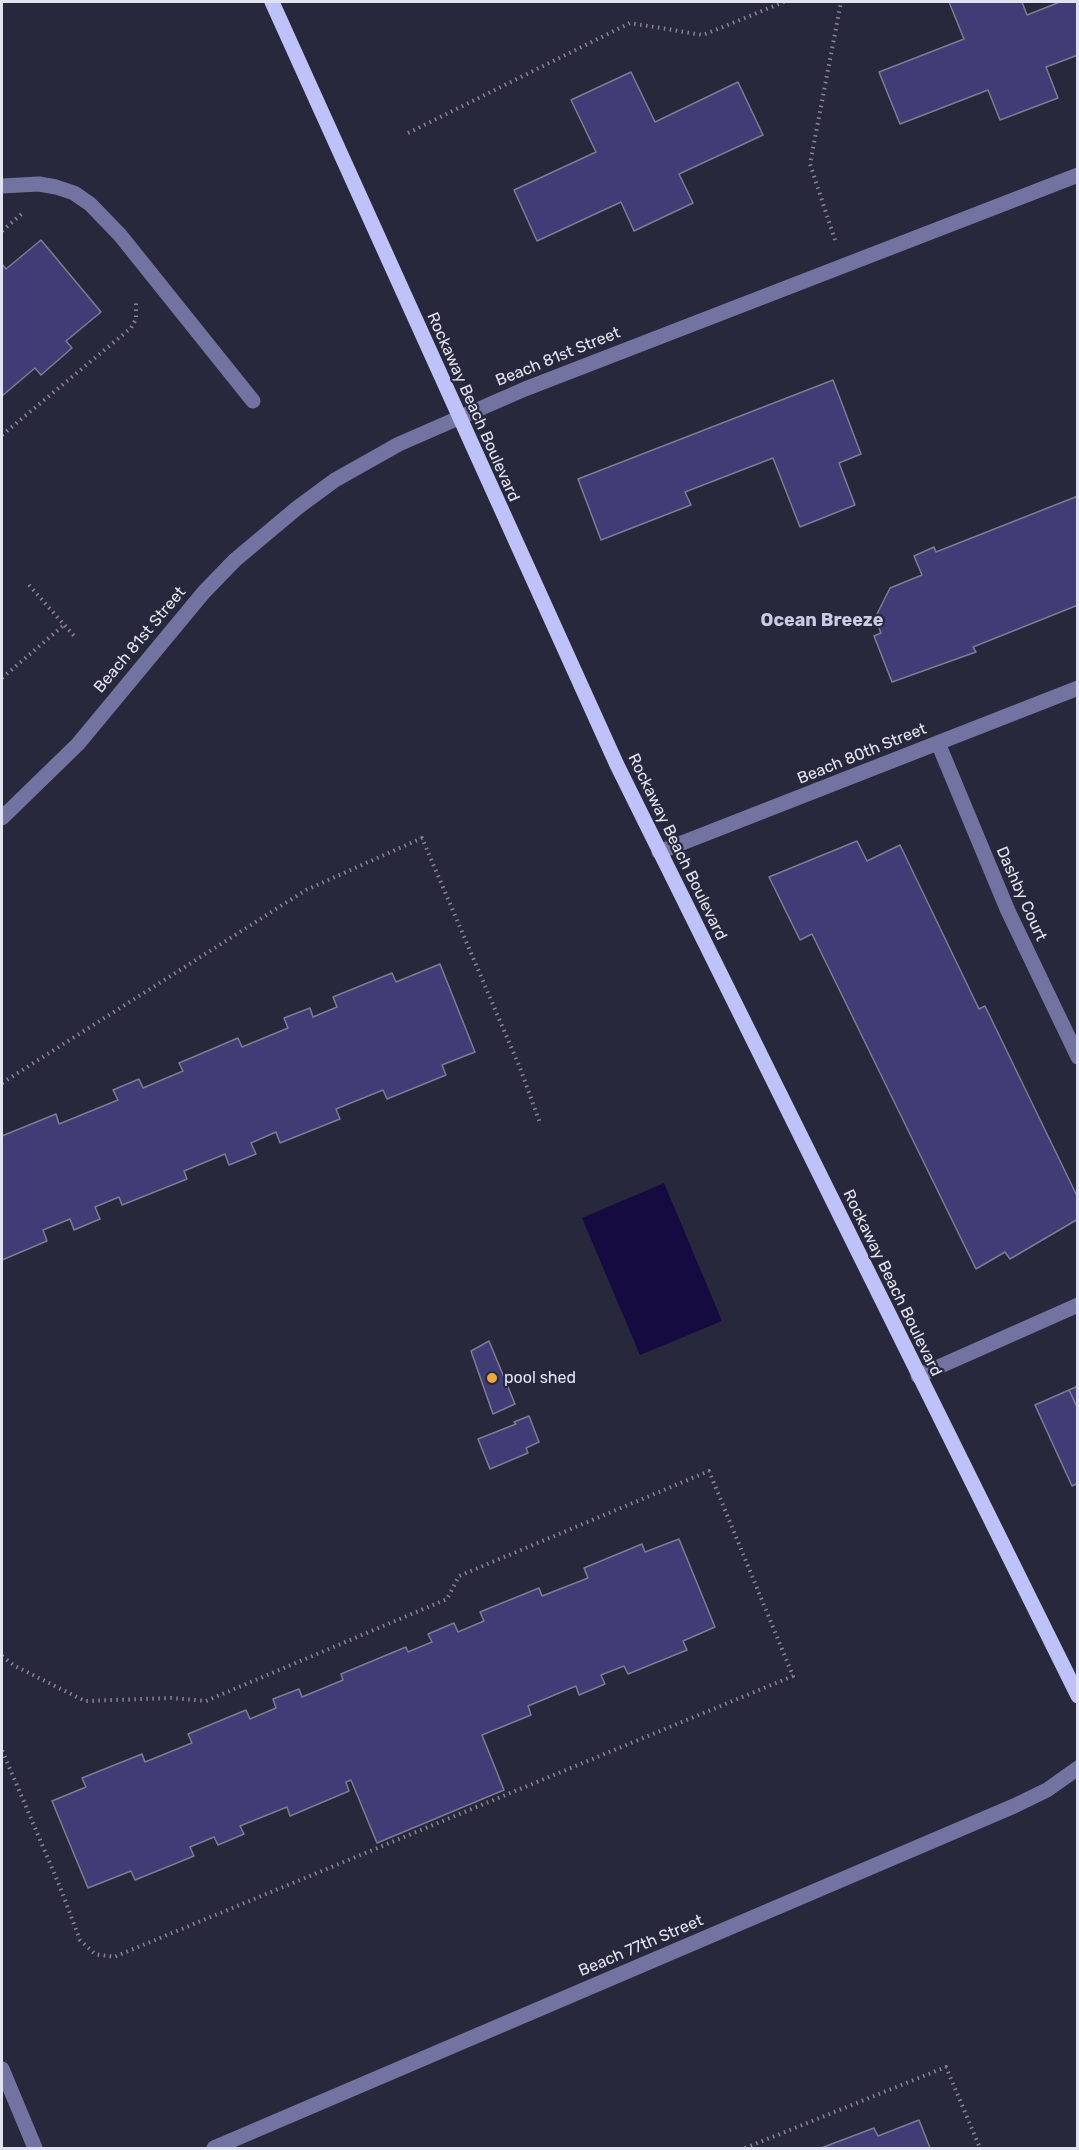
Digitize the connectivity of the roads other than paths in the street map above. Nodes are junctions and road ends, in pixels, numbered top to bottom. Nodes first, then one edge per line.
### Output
1 (272, 2) edge
2 (1077, 175) edge
3 (2, 186) edge
4 (253, 401) dead end
5 (458, 417) junction
6 (1077, 688) edge
7 (938, 743) junction
8 (2, 818) edge
9 (659, 852) junction
10 (1077, 1057) edge
11 (1077, 1305) edge
12 (918, 1376) junction
13 (1077, 1696) edge
14 (1077, 1768) edge
15 (2, 2069) edge
16 (35, 2148) edge
17 (214, 2148) edge

1 - 5 main road, Rockaway Beach Boulevard
2 - 5 street, Beach 81st Street
3 - 4 street
5 - 8 street, Beach 81st Street
5 - 9 main road, Rockaway Beach Boulevard
6 - 7 street, Beach 80th Street
7 - 9 street, Beach 80th Street
7 - 10 street, Dashby Court
9 - 12 main road, Rockaway Beach Boulevard
11 - 12 street
12 - 13 main road, Rockaway Beach Boulevard
14 - 17 street, Beach 77th Street
15 - 16 street

